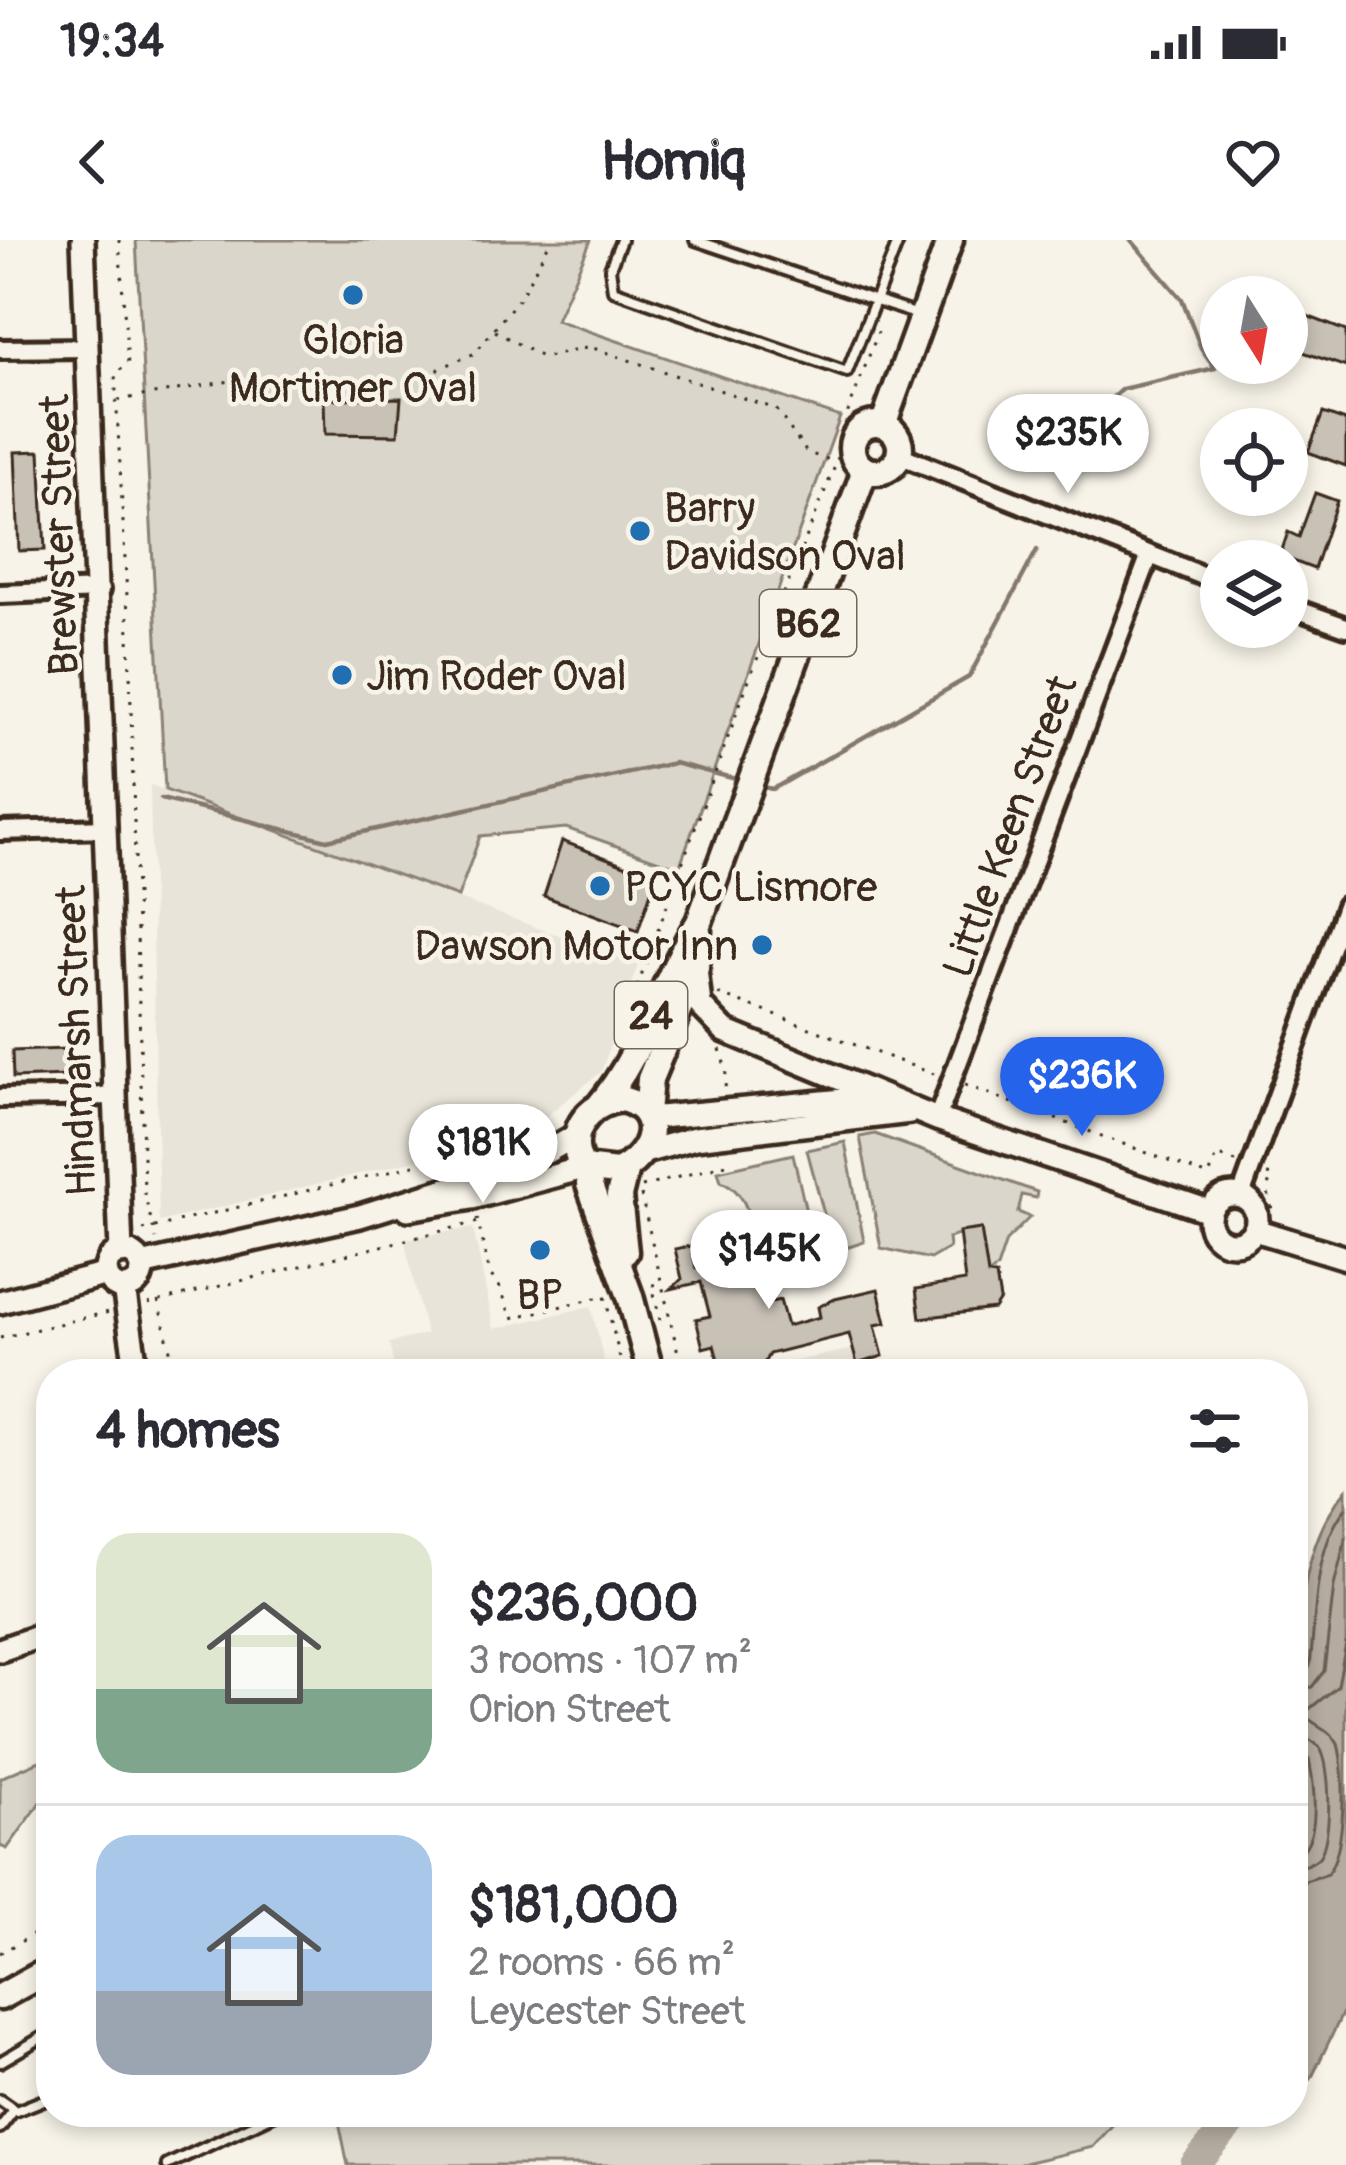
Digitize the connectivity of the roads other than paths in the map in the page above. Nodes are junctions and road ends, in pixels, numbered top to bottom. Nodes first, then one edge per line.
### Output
1 (83, 240) edge
2 (622, 240) edge
3 (695, 240) edge
4 (884, 240) edge
5 (950, 240) edge
6 (898, 243) edge
7 (877, 298) junction
8 (922, 316) junction
9 (89, 348) junction
10 (0, 349) edge
11 (883, 425) junction
12 (899, 455) junction
13 (866, 470) junction
14 (1149, 557) junction
15 (1200, 575) edge
16 (100, 590) junction
17 (0, 594) edge
18 (1308, 613) edge
19 (1346, 627) edge
20 (107, 827) junction
21 (0, 831) edge
22 (1346, 906) edge
23 (699, 922) junction
24 (696, 968) junction
25 (115, 1096) junction
26 (0, 1098) edge
27 (883, 1098) junction
28 (599, 1106) junction
29 (926, 1115) junction
30 (648, 1116) junction
31 (575, 1136) junction
32 (635, 1160) junction
33 (587, 1170) junction
34 (1240, 1196) junction
35 (1209, 1211) junction
36 (360, 1216) junction
37 (1255, 1230) junction
38 (121, 1253) junction
39 (1346, 1258) edge
40 (141, 1265) junction
41 (115, 1281) junction
42 (629, 1296) junction
43 (0, 1302) edge
44 (133, 1359) edge
45 (647, 1359) edge
46 (36, 1637) edge
47 (0, 1650) edge
48 (36, 1977) edge
49 (0, 1997) edge
50 (36, 2041) edge
51 (0, 2062) edge
52 (0, 2100) edge
53 (36, 2105) edge
54 (14, 2110) junction
55 (248, 2127) edge
56 (0, 2128) edge
57 (167, 2165) edge

1 - 9 street, Brewster Street
2 - 7 lane
3 - 7 lane
4 - 6 lane
5 - 8 main road, B62
6 - 7 lane
7 - 8 lane
8 - 11 main road, B62
9 - 10 street
9 - 16 street, Brewster Street
11 - 12 main road
11 - 13 main road, B62
12 - 13 main road
12 - 14 street
13 - 23 main road, B62
14 - 15 street
14 - 29 street, Little Keen Street
16 - 17 street
16 - 20 street, Brewster Street
18 - 19 street
20 - 21 street
20 - 25 street, Hindmarsh Street
22 - 34 street
23 - 24 main road, B62
23 - 28 main road, 24
24 - 27 street
24 - 30 main road, B62
25 - 26 street
25 - 38 street, Hindmarsh Street
27 - 29 street
27 - 30 street
28 - 30 main road
28 - 31 main road
29 - 32 street
29 - 35 street
30 - 32 main road, B62
31 - 33 main road, B62
31 - 36 street
32 - 33 main road
32 - 42 main road, B62
33 - 36 street
33 - 42 main road, B62
34 - 35 street
34 - 37 street
35 - 37 street
36 - 40 street
37 - 39 street
38 - 40 street
38 - 41 street
40 - 41 street
41 - 43 street
41 - 44 street
42 - 45 main road, B62
46 - 47 street
48 - 49 main road
50 - 51 lane
52 - 54 lane
53 - 54 lane
54 - 56 lane
55 - 57 lane

